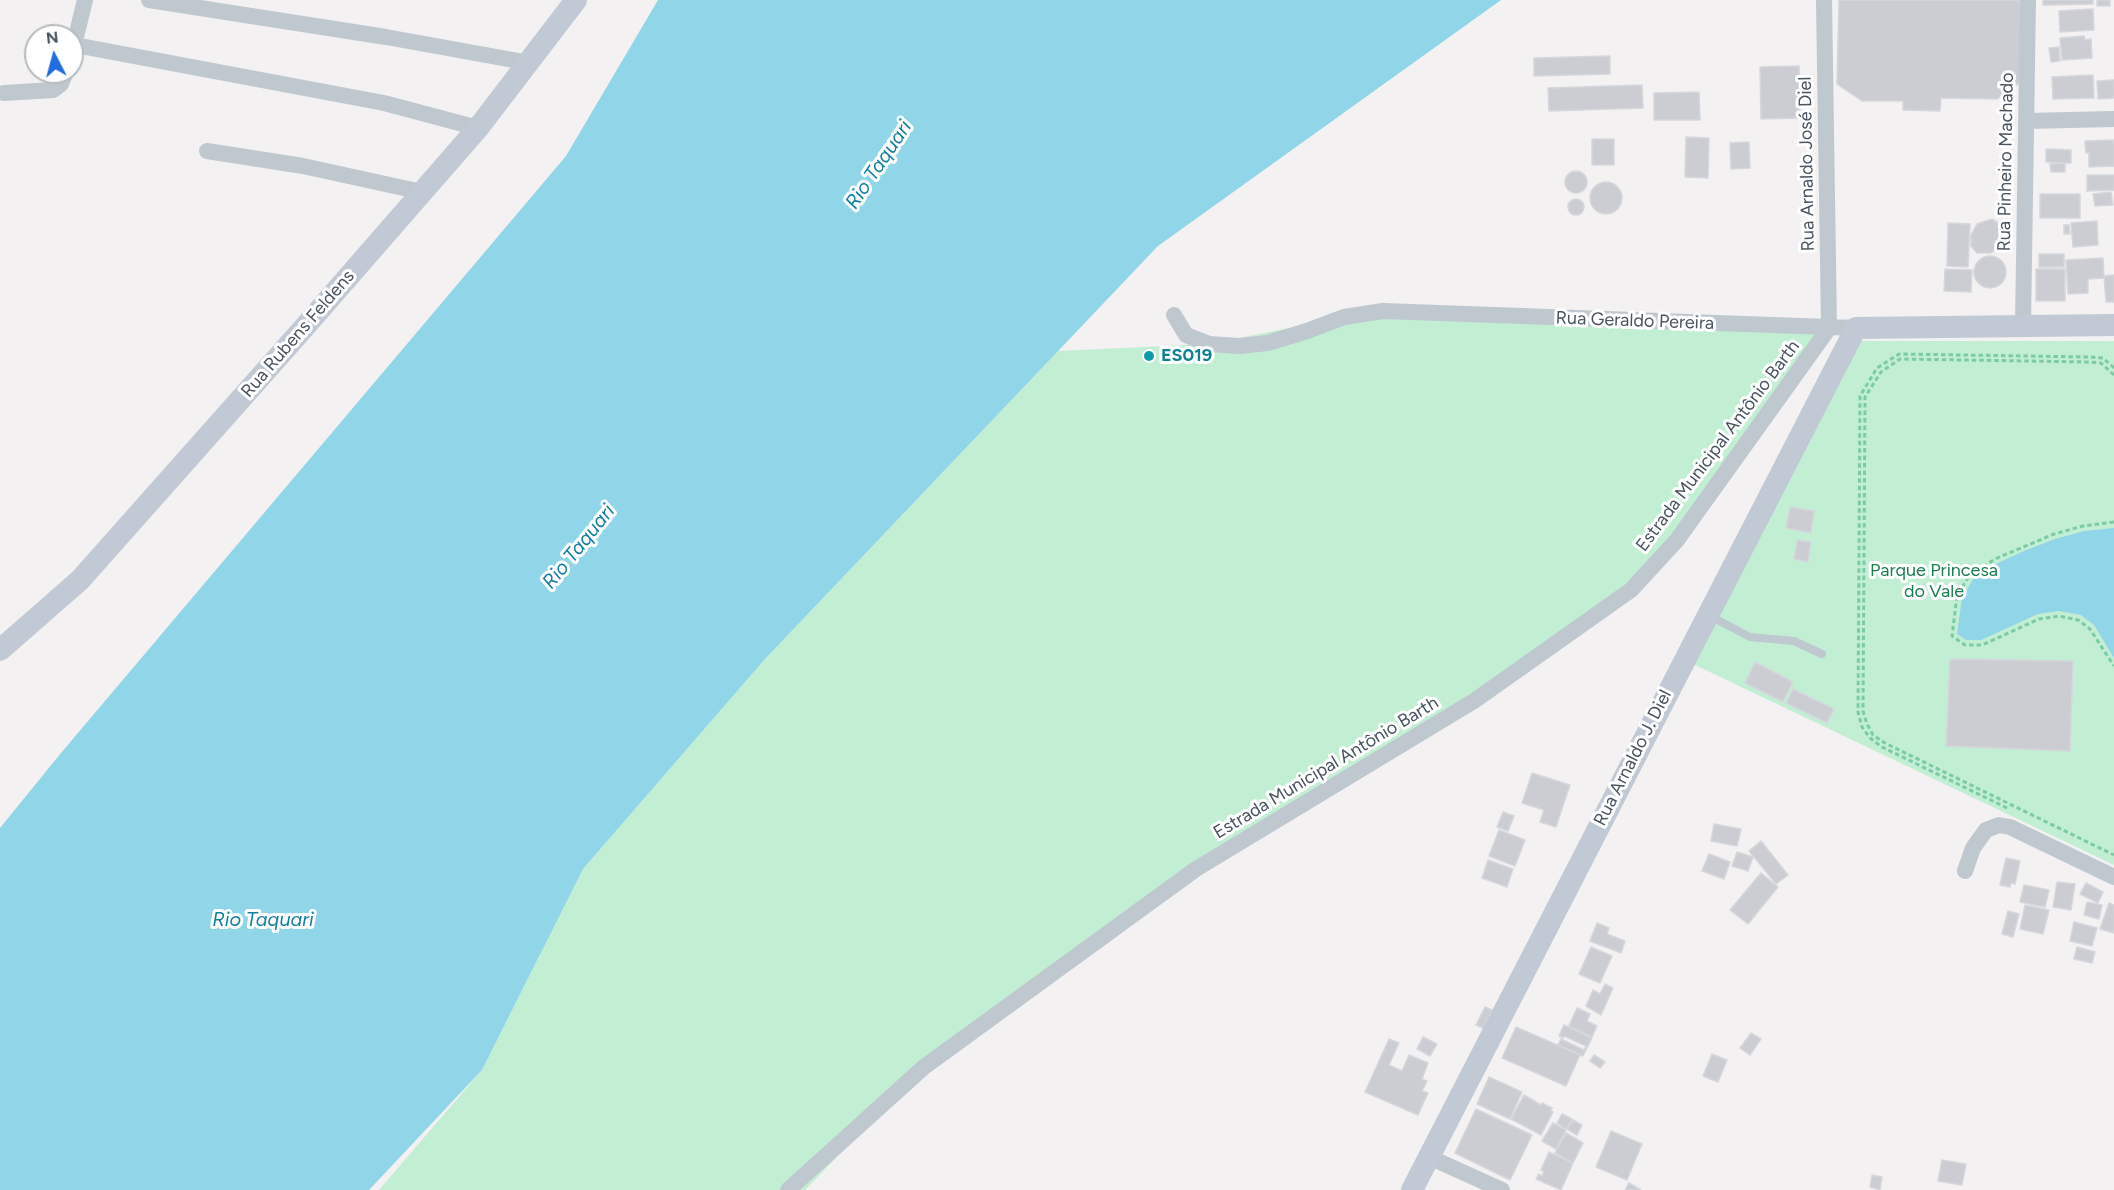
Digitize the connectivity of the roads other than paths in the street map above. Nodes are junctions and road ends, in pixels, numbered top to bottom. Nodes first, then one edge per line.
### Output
1 (85, 0) edge
2 (149, 0) edge
3 (576, 0) edge
4 (1824, 0) edge
5 (2028, 0) edge
6 (79, 24) edge
7 (84, 51) edge
8 (530, 63) junction
9 (61, 84) edge
10 (4, 93) dead end
11 (2114, 119) edge
12 (2027, 122) junction
13 (478, 129) junction
14 (207, 151) dead end
15 (422, 192) junction
16 (1174, 315) dead end
17 (2023, 325) junction
18 (2114, 325) edge
19 (1829, 328) junction
20 (1856, 328) junction
21 (1707, 614) junction
22 (0, 651) edge
23 (1821, 654) dead end
24 (1965, 871) dead end
25 (2114, 877) edge
26 (1429, 1157) junction
27 (788, 1190) edge
28 (1412, 1190) edge
29 (1502, 1190) edge

1 - 6 street
2 - 8 street
3 - 8 street, Rua Rubens Feldens
4 - 19 street, Rua Arnaldo José Diel
5 - 12 street, Rua Pinheiro Machado
7 - 13 street
8 - 13 street, Rua Rubens Feldens
9 - 10 street
11 - 12 street
12 - 17 street, Rua Pinheiro Machado
13 - 15 street, Rua Rubens Feldens
14 - 15 street
15 - 22 street, Rua Rubens Feldens
16 - 19 street, Rua Geraldo Pereira
17 - 18 street, Rua Geraldo Pereira
17 - 20 street, Rua Geraldo Pereira
19 - 20 street, Rua Geraldo Pereira
19 - 27 street, Estrada Municipal Antônio Barth
20 - 21 street, Rua Arnaldo J. Diel
21 - 23 lane
21 - 26 street, Rua Arnaldo J. Diel
24 - 25 street
26 - 28 street, Rua Arnaldo J. Diel
26 - 29 street

